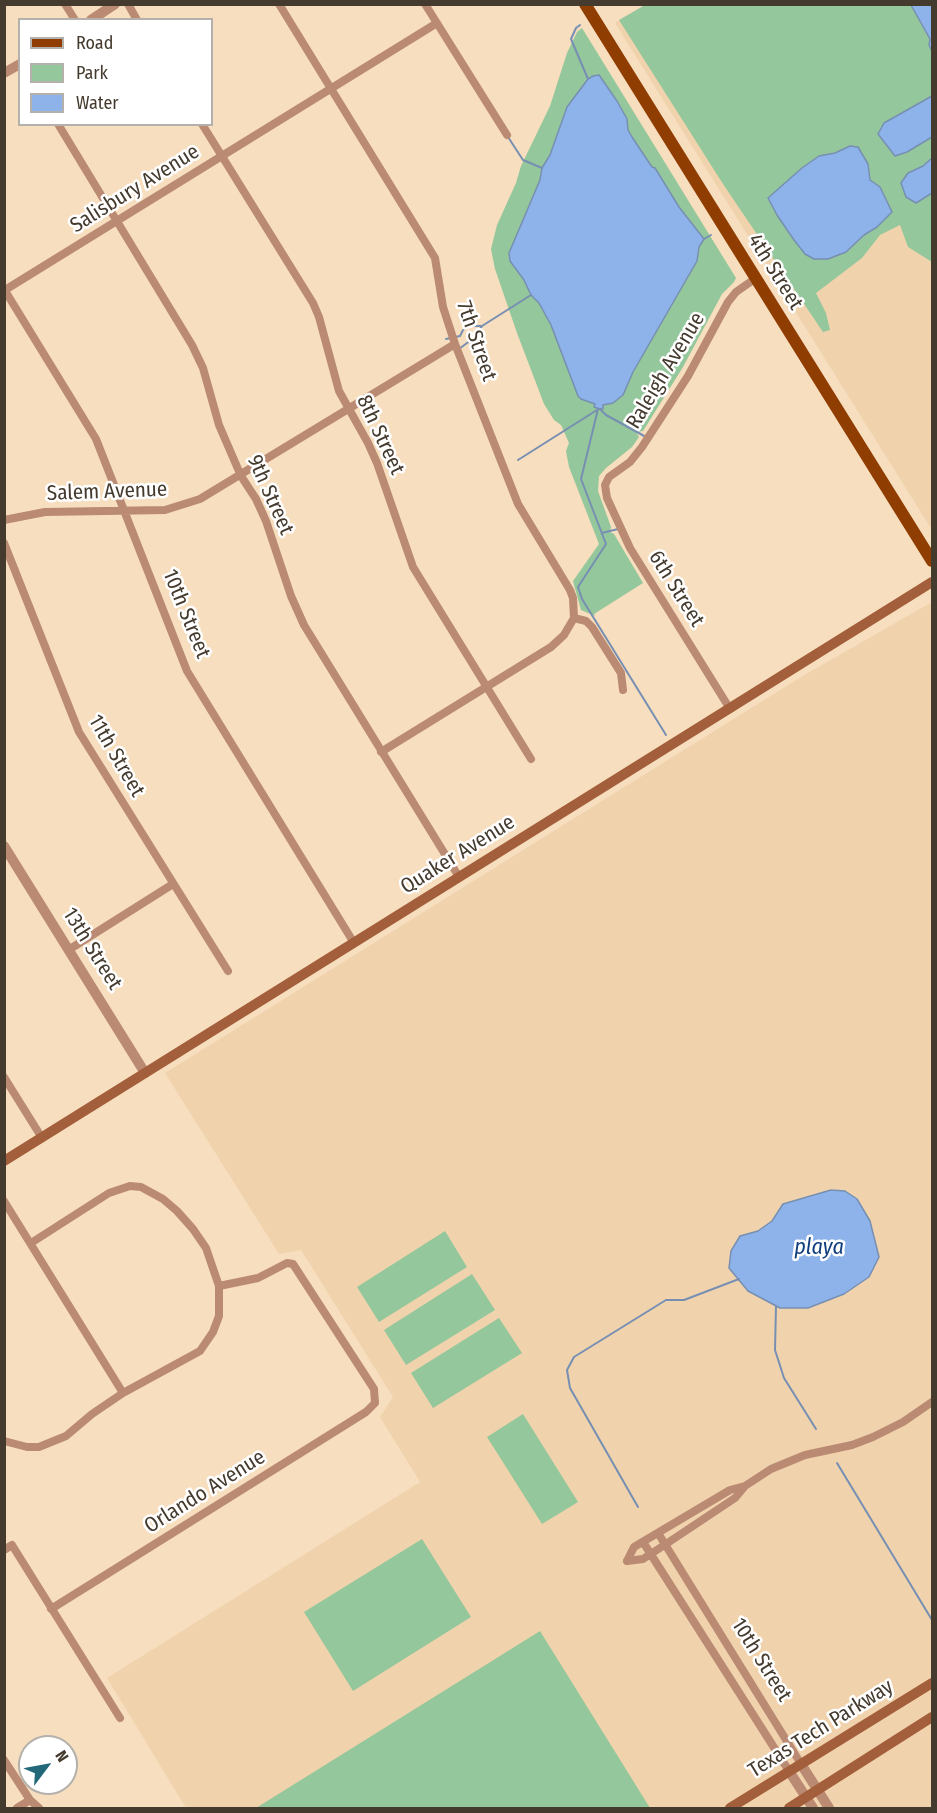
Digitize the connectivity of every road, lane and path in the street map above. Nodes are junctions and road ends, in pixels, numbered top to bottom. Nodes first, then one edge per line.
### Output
1 (65, 4) edge
2 (115, 4) edge
3 (128, 4) edge
4 (279, 4) edge
5 (425, 4) edge
6 (585, 4) edge
7 (74, 18) edge
8 (94, 18) edge
9 (136, 18) edge
10 (436, 23) junction
11 (18, 65) edge
12 (4, 73) edge
13 (331, 89) junction
14 (59, 126) edge
15 (203, 126) edge
16 (507, 135) dead end
17 (222, 157) junction
18 (117, 222) junction
19 (756, 278) junction
20 (5, 290) edge
21 (455, 344) junction
22 (349, 409) junction
23 (241, 476) junction
24 (607, 481) joint
25 (125, 512) junction
26 (4, 520) edge
27 (4, 543) edge
28 (933, 561) edge
29 (933, 582) edge
30 (574, 618) junction
31 (486, 688) junction
32 (623, 690) dead end
33 (730, 709) junction
34 (381, 752) junction
35 (531, 759) dead end
36 (4, 846) edge
37 (459, 877) junction
38 (173, 884) junction
39 (354, 943) junction
40 (69, 950) junction
41 (228, 971) dead end
42 (145, 1073) junction
43 (4, 1077) edge
44 (42, 1138) junction
45 (4, 1161) edge
46 (4, 1201) edge
47 (31, 1243) junction
48 (219, 1286) junction
49 (123, 1393) junction
50 (933, 1402) edge
51 (4, 1441) edge
52 (745, 1486) junction
53 (658, 1533) junction
54 (643, 1542) junction
55 (666, 1544) junction
56 (8, 1548) edge
57 (650, 1554) junction
58 (51, 1609) junction
59 (933, 1683) edge
60 (120, 1718) dead end
61 (933, 1718) edge
62 (4, 1760) edge
63 (801, 1764) junction
64 (789, 1771) junction
65 (818, 1791) junction
66 (806, 1798) junction
67 (30, 1800) junction
68 (17, 1809) edge
69 (39, 1809) edge
70 (730, 1809) edge
71 (789, 1809) edge
72 (813, 1809) edge
73 (829, 1809) edge

1 - 7 street
2 - 8 street
3 - 9 street
4 - 13 street, 7th Street
5 - 10 street
6 - 19 main road, 4th Street
10 - 13 street, Salisbury Avenue
10 - 16 street
11 - 12 street
13 - 17 street, Salisbury Avenue
13 - 21 street, 7th Street
14 - 18 street, 9th Street
15 - 17 street, 8th Street
17 - 18 street, Salisbury Avenue
17 - 22 street, 8th Street
18 - 20 street, Salisbury Avenue
18 - 23 street, 9th Street
19 - 24 street, Raleigh Avenue
19 - 28 main road, 4th Street
20 - 25 street, 10th Street
21 - 22 street, Salem Avenue
21 - 30 street, 7th Street
22 - 23 street, Salem Avenue
22 - 31 street, 8th Street
23 - 25 street, Salem Avenue
23 - 34 street, 9th Street
24 - 33 street, 6th Street
25 - 26 street, Salem Avenue
25 - 39 street, 10th Street
27 - 38 street, 11th Street
29 - 33 main road, Quaker Avenue
30 - 31 street
30 - 32 street
31 - 34 street
31 - 35 street, 8th Street
33 - 37 main road, Quaker Avenue
34 - 37 street, 9th Street
36 - 40 street, 13th Street
37 - 39 main road, Quaker Avenue
38 - 40 street
38 - 41 street, 11th Street
39 - 42 main road, Quaker Avenue
40 - 42 street, 13th Street
42 - 44 main road, Quaker Avenue
43 - 44 street
44 - 45 main road, Quaker Avenue
46 - 47 street
47 - 48 street
47 - 49 street
48 - 49 street
48 - 58 street, Orlando Avenue
49 - 51 street
50 - 52 street
52 - 53 street
52 - 55 street
53 - 54 street
53 - 55 street, 10th Street
54 - 57 street, 10th Street
54 - 57 street
55 - 57 street
55 - 63 street, 10th Street
56 - 58 street
57 - 64 street, 10th Street
58 - 60 street
59 - 63 main road, Texas Tech Parkway
61 - 65 main road
62 - 67 street
63 - 64 main road, Texas Tech Parkway
63 - 65 street, 10th Street
64 - 66 street, 10th Street
64 - 70 main road, Texas Tech Parkway
65 - 66 main road
65 - 73 street, 10th Street
66 - 71 main road
66 - 72 street, 10th Street
67 - 68 street
67 - 69 street

